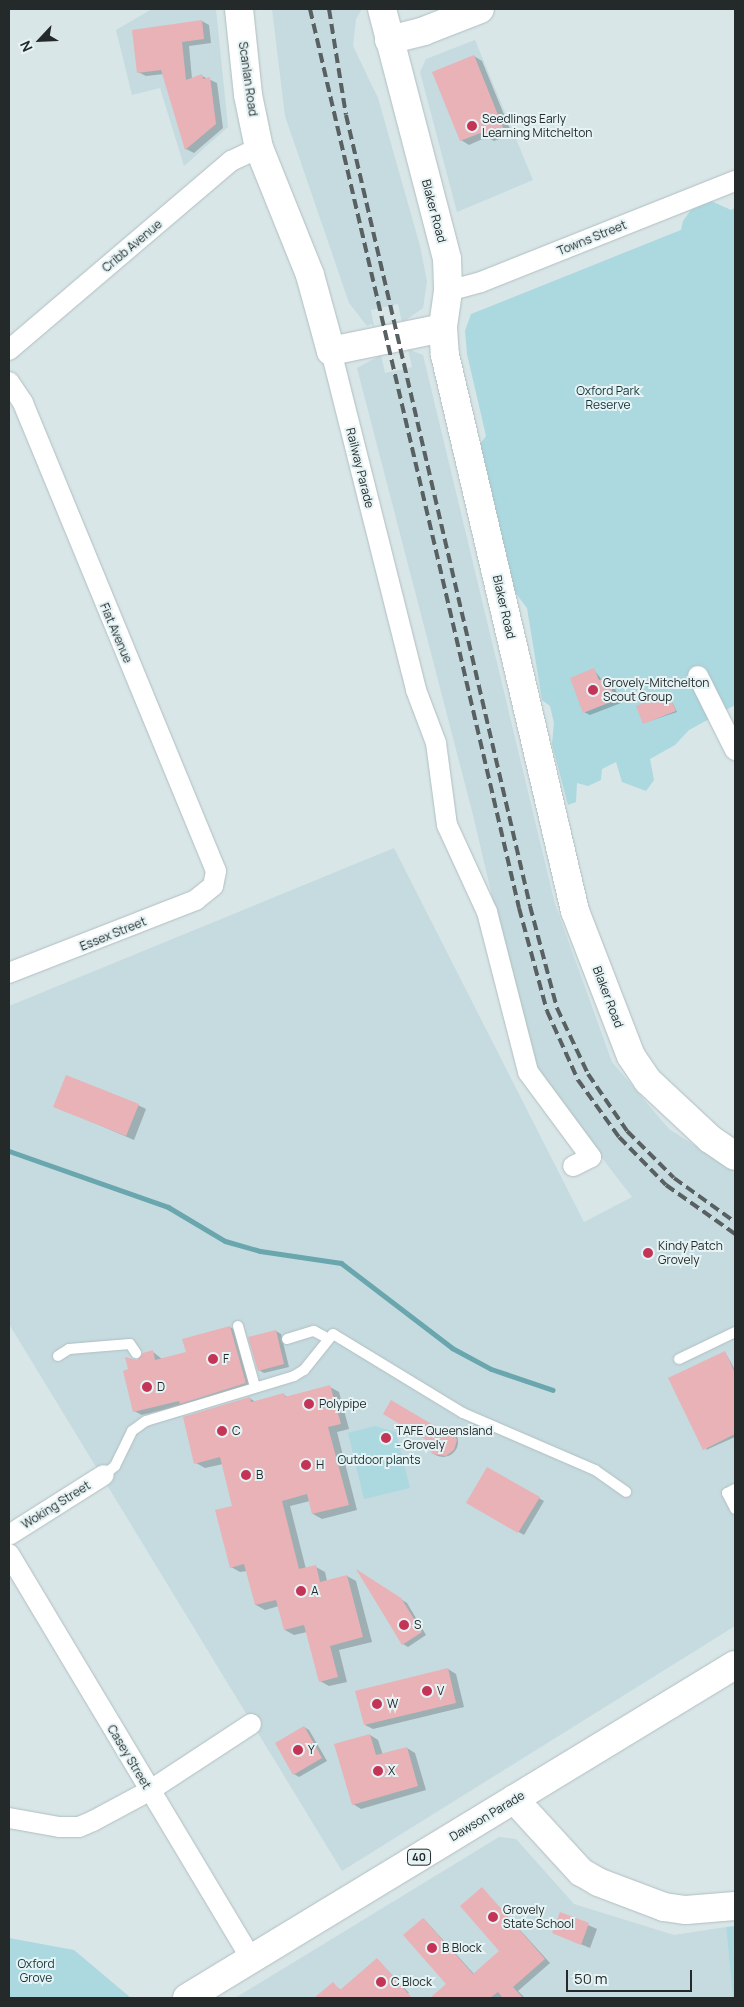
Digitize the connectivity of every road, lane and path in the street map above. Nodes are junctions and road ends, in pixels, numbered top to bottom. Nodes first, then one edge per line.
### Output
1 (239, 9) edge
2 (382, 9) edge
3 (480, 9) edge
4 (389, 40) junction
5 (259, 148) junction
6 (735, 181) edge
7 (448, 291) junction
8 (443, 328) junction
9 (9, 350) edge
10 (331, 351) junction
11 (9, 382) edge
12 (698, 676) dead end
13 (735, 750) edge
14 (213, 886) joint
15 (9, 973) edge
16 (735, 1156) edge
17 (573, 1166) dead end
18 (238, 1326) dead end
19 (735, 1332) edge
20 (327, 1338) junction
21 (287, 1339) dead end
22 (136, 1353) dead end
23 (58, 1356) dead end
24 (679, 1359) dead end
25 (255, 1387) junction
26 (104, 1475) joint
27 (735, 1489) edge
28 (626, 1492) dead end
29 (735, 1509) edge
30 (9, 1535) edge
31 (9, 1554) edge
32 (735, 1665) edge
33 (251, 1724) dead end
34 (149, 1791) junction
35 (514, 1799) junction
36 (9, 1818) edge
37 (735, 1906) edge
38 (251, 1959) junction
39 (187, 1998) edge

1 - 5 street, Scanlan Road
2 - 4 street, Blaker Road
3 - 4 street
4 - 7 street, Blaker Road
5 - 9 street, Cribb Avenue
5 - 10 street, Railway Parade
6 - 7 street, Towns Street
7 - 8 street, Blaker Road
8 - 10 street
8 - 16 street, Blaker Road
10 - 17 street, Railway Parade
11 - 14 street, Fiat Avenue
12 - 13 street
14 - 15 street, Essex Street
18 - 25 lane
19 - 24 lane
20 - 21 lane
20 - 25 lane
20 - 28 lane
22 - 23 lane
25 - 26 lane
26 - 30 street, Woking Street
27 - 29 lane
31 - 34 street, Casey Street
32 - 35 street, Dawson Parade / 40
33 - 34 street
34 - 36 street
34 - 38 street, Casey Street
35 - 37 street
35 - 38 street, Dawson Parade / 40
38 - 39 street, Dawson Parade / 40

